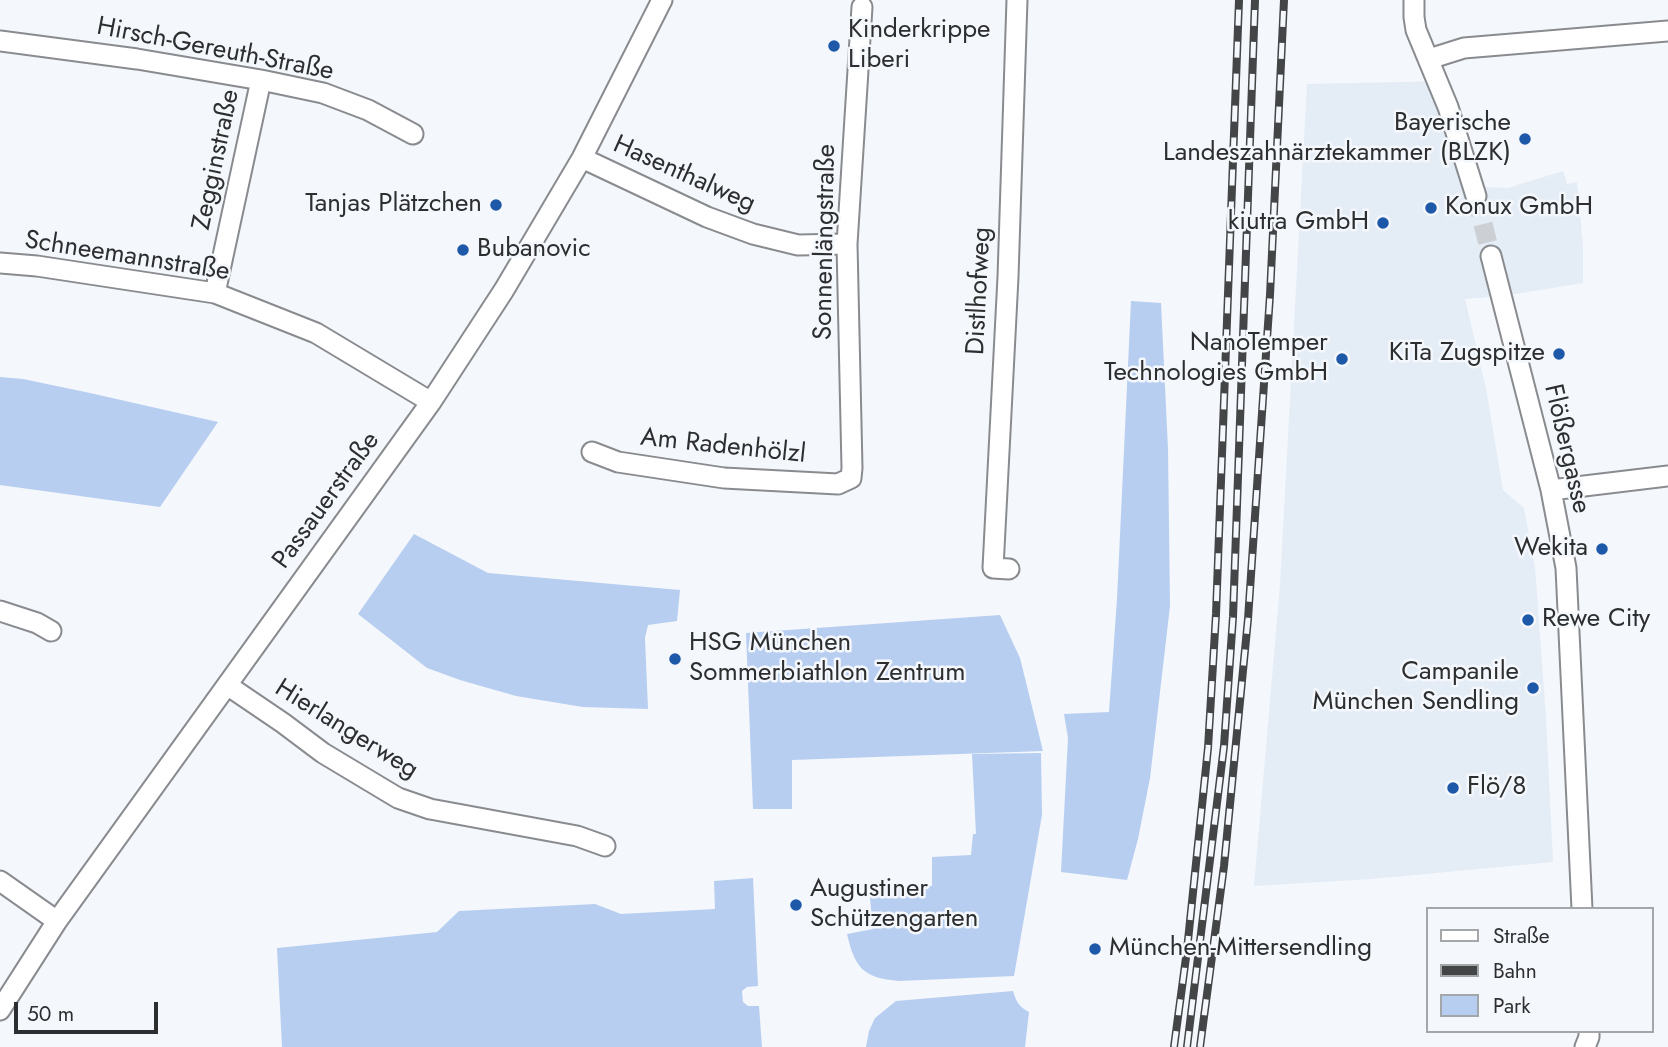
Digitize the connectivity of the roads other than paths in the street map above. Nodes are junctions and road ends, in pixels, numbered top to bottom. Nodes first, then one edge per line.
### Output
1 (662, 0) edge
2 (1017, 0) edge
3 (1414, 0) edge
4 (862, 7) dead end
5 (1668, 31) edge
6 (0, 41) edge
7 (1429, 59) junction
8 (261, 80) junction
9 (413, 134) dead end
10 (582, 158) junction
11 (1476, 196) tunnel mouth
12 (848, 244) junction
13 (1491, 256) tunnel mouth
14 (0, 263) edge
15 (215, 293) junction
16 (431, 402) junction
17 (592, 452) dead end
18 (1668, 476) edge
19 (850, 478) joint
20 (1551, 490) junction
21 (1009, 569) dead end
22 (0, 611) edge
23 (51, 631) dead end
24 (227, 685) junction
25 (605, 846) dead end
26 (0, 881) edge
27 (1582, 907) edge
28 (57, 921) junction
29 (0, 1010) edge

1 - 10 street, Passauerstraße
2 - 21 street, Distlhofweg
3 - 7 street
4 - 12 street, Sonnenlängstraße
5 - 7 street
6 - 8 street, Hirsch-Gereuth-Straße
7 - 11 street
8 - 9 street, Hirsch-Gereuth-Straße
8 - 15 street, Zegginstraße
10 - 12 street, Hasenthalweg
10 - 16 street, Passauerstraße
12 - 19 street, Sonnenlängstraße
13 - 20 street, Flößergasse
14 - 15 street, Schneemannstraße
15 - 16 street, Schneemannstraße
16 - 24 street, Passauerstraße
17 - 19 street, Am Radenhölzl
18 - 20 street
20 - 27 street, Flößergasse
22 - 23 street
24 - 25 street, Hierlangerweg
24 - 28 street, Passauerstraße
26 - 28 street
28 - 29 street, Passauerstraße

